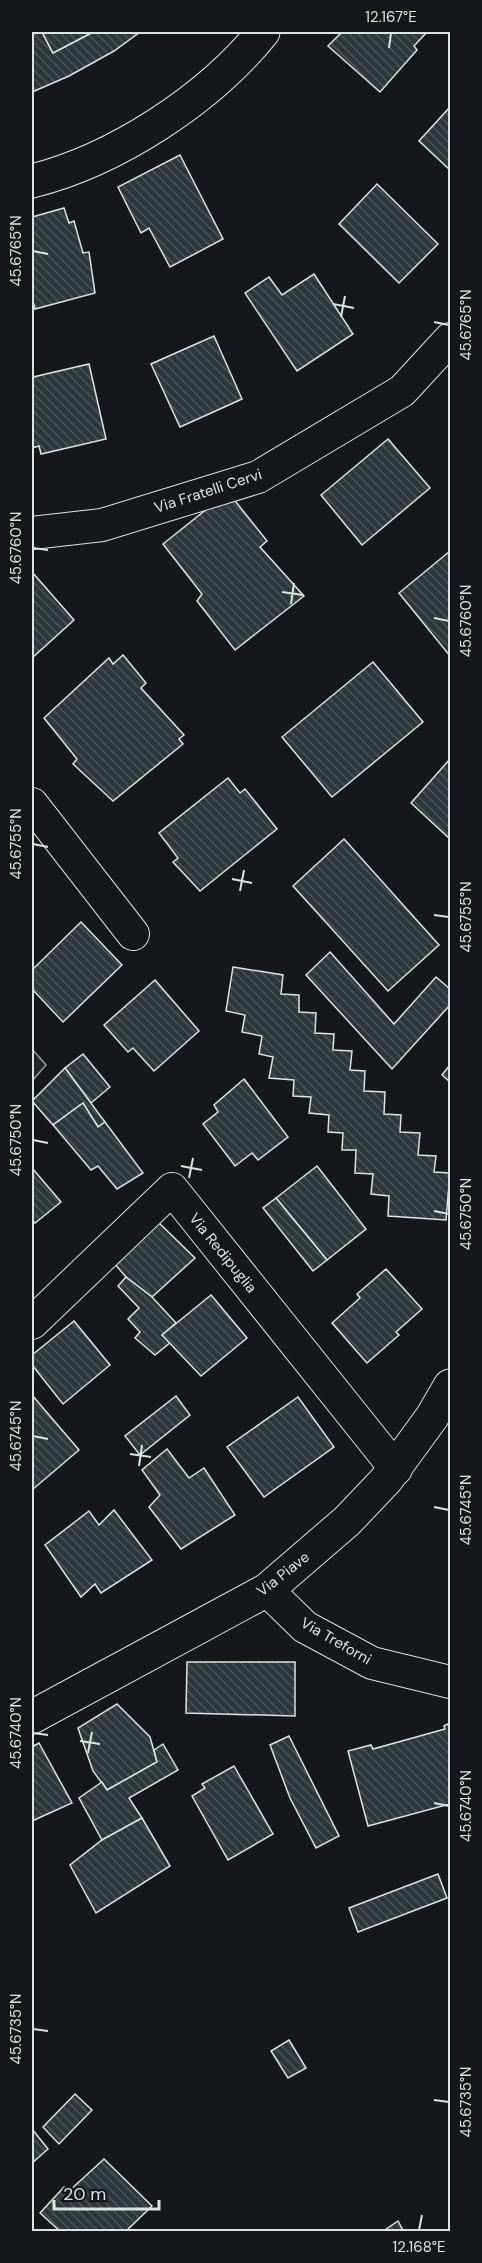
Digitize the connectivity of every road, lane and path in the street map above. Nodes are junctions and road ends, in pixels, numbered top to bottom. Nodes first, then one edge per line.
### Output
1 (263, 32) edge
2 (32, 182) edge
3 (450, 339) edge
4 (32, 533) edge
5 (32, 804) edge
6 (133, 934) dead end
7 (32, 1323) edge
8 (450, 1386) edge
9 (396, 1469) junction
10 (267, 1590) junction
11 (450, 1682) edge
12 (32, 1716) edge

1 - 2 main road
3 - 4 street, Via Fratelli Cervi
5 - 6 street
7 - 9 street, Via Redipuglia
8 - 9 main road, Via Piave
9 - 10 main road, Via Piave
10 - 11 street, Via Treforni
10 - 12 main road, Via Piave

